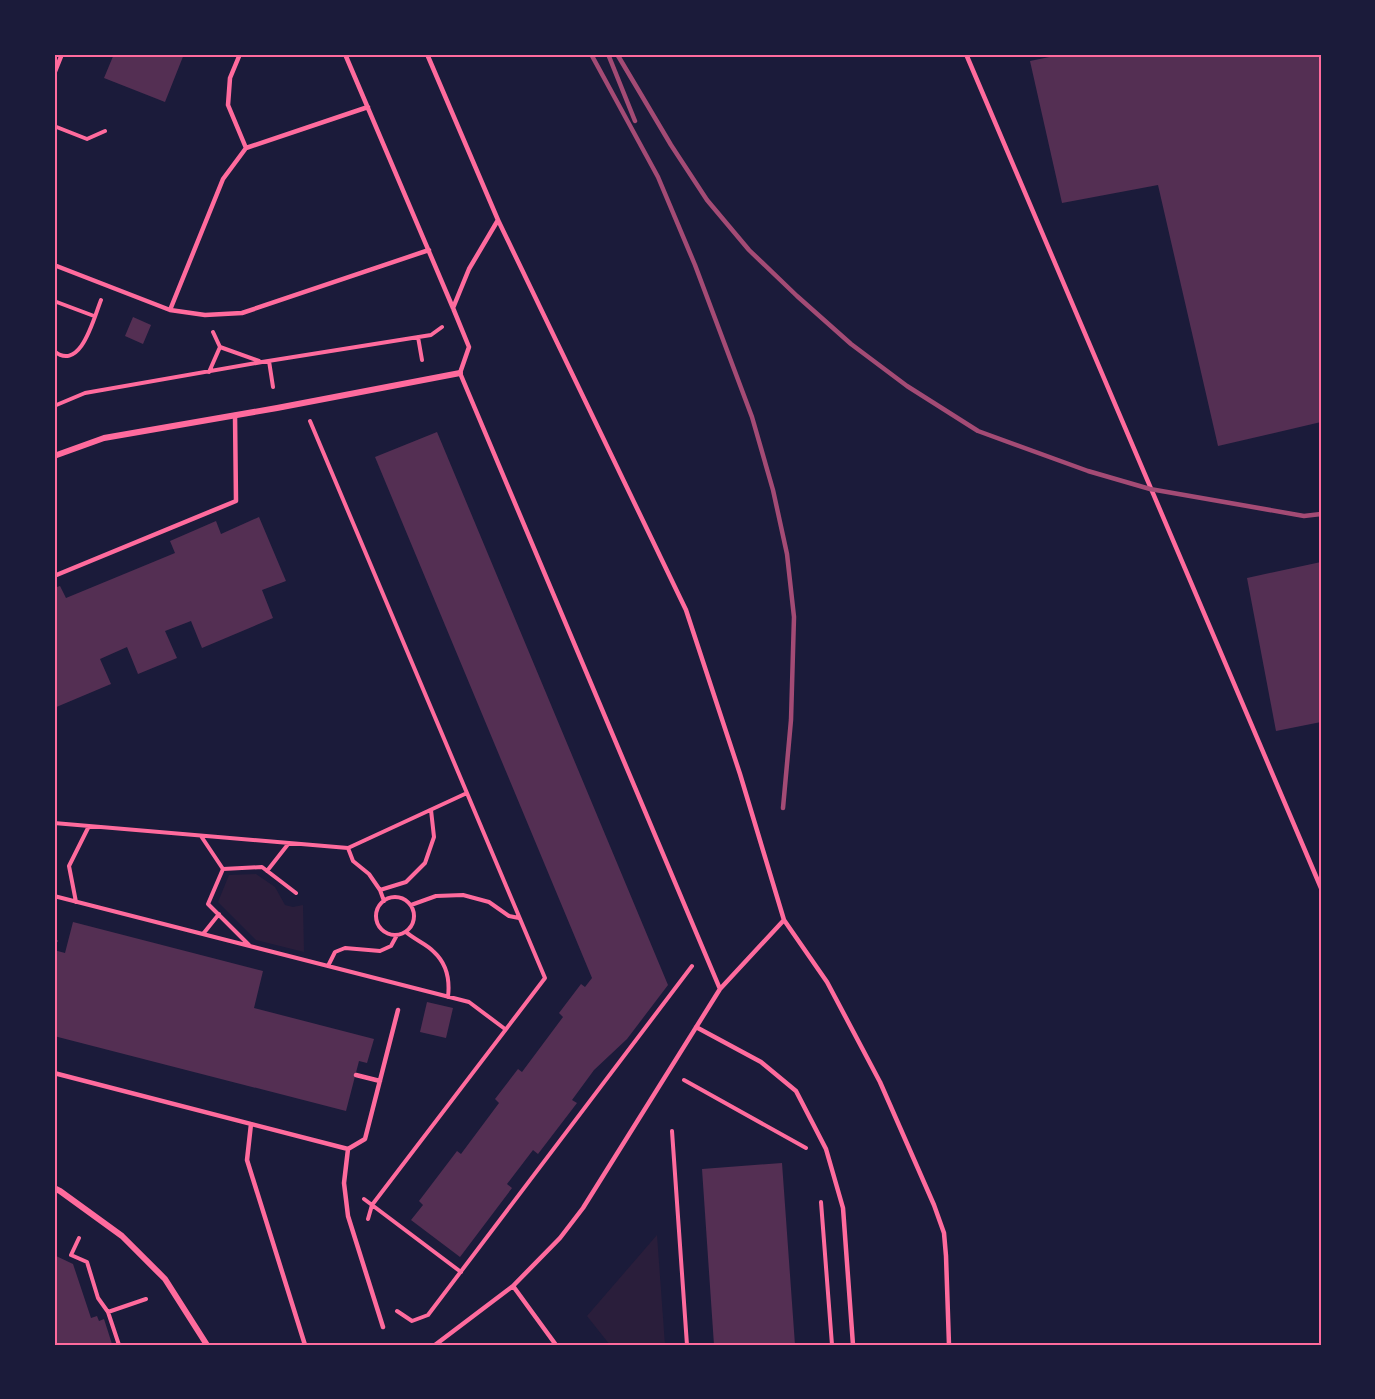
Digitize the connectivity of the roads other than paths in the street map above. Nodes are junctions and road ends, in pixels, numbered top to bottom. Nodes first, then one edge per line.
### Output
1 (62, 54) edge
2 (240, 54) edge
3 (345, 54) edge
4 (427, 54) edge
5 (966, 54) edge
6 (54, 74) edge
7 (368, 107) junction
8 (246, 148) junction
9 (498, 220) junction
10 (429, 250) junction
11 (54, 265) edge
12 (170, 310) junction
13 (454, 310) junction
14 (460, 373) junction
15 (236, 415) junction
16 (54, 456) edge
17 (54, 576) edge
18 (1321, 888) edge
19 (784, 920) junction
20 (720, 989) junction
21 (398, 1010) dead end
22 (696, 1027) junction
23 (54, 1073) edge
24 (356, 1075) dead end
25 (380, 1081) junction
26 (251, 1124) junction
27 (348, 1149) junction
28 (54, 1188) edge
29 (513, 1286) junction
30 (383, 1327) dead end
31 (207, 1345) edge
32 (305, 1345) edge
33 (435, 1345) edge
34 (556, 1345) edge
35 (853, 1345) edge
36 (950, 1345) edge

1 - 6 lane
2 - 8 lane
3 - 7 lane
4 - 9 lane
5 - 18 lane
7 - 8 lane
7 - 10 lane
8 - 12 lane
9 - 13 lane
9 - 19 lane
10 - 12 lane
10 - 13 lane
11 - 12 lane
13 - 14 lane
14 - 15 street
14 - 20 lane
15 - 16 street
15 - 17 lane
19 - 20 lane
19 - 36 lane
20 - 22 lane
21 - 25 lane
22 - 29 lane
22 - 35 lane
23 - 26 lane
24 - 25 lane
25 - 27 lane
26 - 27 lane
26 - 32 lane
27 - 30 lane
28 - 31 street
29 - 33 lane
29 - 34 lane

